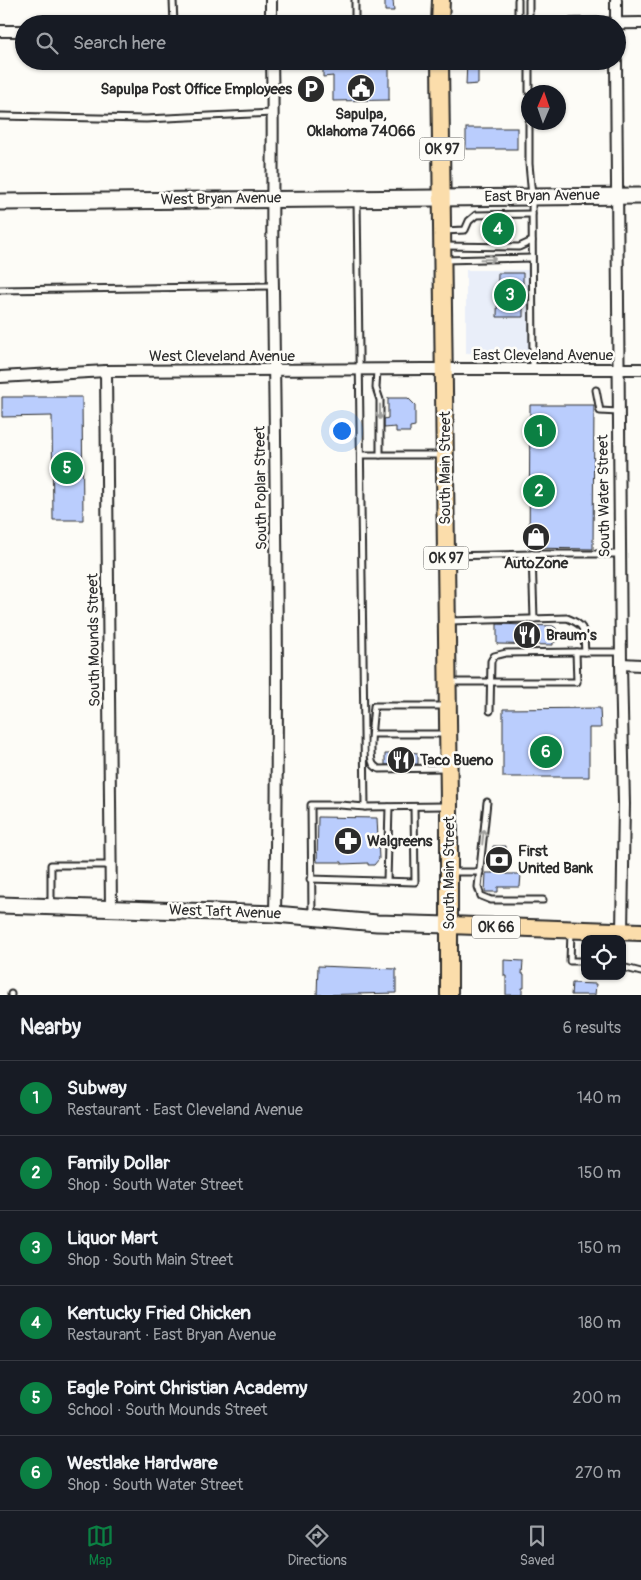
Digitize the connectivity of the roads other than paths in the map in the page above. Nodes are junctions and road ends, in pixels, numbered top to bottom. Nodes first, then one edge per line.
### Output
1 (173, 0) edge
2 (271, 0) edge
3 (355, 0) edge
4 (440, 0) edge
5 (518, 0) edge
6 (529, 0) edge
7 (616, 0) edge
8 (174, 15) edge
9 (271, 15) edge
10 (355, 15) edge
11 (440, 15) edge
12 (518, 15) edge
13 (529, 15) edge
14 (616, 15) edge
15 (626, 23) edge
16 (641, 23) edge
17 (0, 31) edge
18 (15, 31) edge
19 (272, 70) edge
20 (440, 70) edge
21 (529, 70) edge
22 (616, 70) edge
23 (529, 85) edge
24 (272, 113) junction
25 (0, 116) edge
26 (529, 130) edge
27 (617, 195) junction
28 (485, 196) junction
29 (508, 196) junction
30 (532, 196) junction
31 (641, 196) edge
32 (442, 197) junction
33 (357, 198) junction
34 (274, 199) junction
35 (0, 202) edge
36 (508, 214) junction
37 (532, 214) junction
38 (486, 215) junction
39 (532, 241) junction
40 (443, 246) junction
41 (532, 258) junction
42 (273, 286) junction
43 (0, 290) edge
44 (360, 369) junction
45 (444, 369) junction
46 (641, 369) edge
47 (275, 370) junction
48 (376, 370) junction
49 (533, 370) junction
50 (618, 370) junction
51 (106, 371) junction
52 (0, 376) edge
53 (596, 390) dead end
54 (618, 412) junction
55 (380, 455) junction
56 (445, 455) junction
57 (361, 456) junction
58 (532, 554) junction
59 (620, 554) junction
60 (446, 556) junction
61 (534, 619) junction
62 (446, 621) junction
63 (576, 652) junction
64 (585, 652) junction
65 (621, 652) junction
66 (621, 664) junction
67 (641, 665) edge
68 (447, 682) junction
69 (490, 682) junction
70 (447, 706) junction
71 (490, 711) dead end
72 (372, 734) junction
73 (448, 734) junction
74 (448, 768) junction
75 (487, 802) dead end
76 (448, 806) junction
77 (365, 807) junction
78 (389, 807) junction
79 (414, 807) junction
80 (111, 865) junction
81 (449, 872) junction
82 (480, 872) junction
83 (310, 879) junction
84 (387, 881) junction
85 (543, 900) dead end
86 (0, 905) edge
87 (51, 906) junction
88 (111, 908) junction
89 (275, 914) junction
90 (308, 917) junction
91 (449, 925) junction
92 (571, 929) junction
93 (641, 932) edge
94 (613, 933) edge
95 (581, 961) edge
96 (626, 968) edge
97 (641, 972) edge
98 (449, 995) edge

1 - 8 lane
2 - 9 street
3 - 10 lane
4 - 11 main road
5 - 12 lane
6 - 13 lane
7 - 14 street
15 - 16 street
17 - 18 street
19 - 24 street, South Poplar Street
20 - 32 main road, South Main Street / OK 97
21 - 23 lane
22 - 27 street, South Water Street
24 - 25 lane
24 - 34 street, South Poplar Street
26 - 30 lane
27 - 30 street, East Bryan Avenue
27 - 31 street, East Bryan Avenue
27 - 50 street, South Water Street
28 - 29 street, East Bryan Avenue
28 - 32 street, East Bryan Avenue
28 - 38 lane
29 - 30 street, East Bryan Avenue
29 - 36 lane
30 - 37 lane
32 - 33 street, West Bryan Avenue
32 - 40 main road, South Main Street / OK 97
33 - 34 street, West Bryan Avenue
33 - 44 lane
34 - 35 street, West Bryan Avenue
34 - 42 street, South Poplar Street
36 - 37 lane
36 - 38 lane
37 - 39 lane
38 - 40 lane
39 - 40 lane
39 - 41 lane
40 -> 41 lane
40 - 45 main road, South Main Street / OK 97
41 - 49 lane
42 - 43 lane
42 - 47 street, South Poplar Street
44 - 47 street, West Cleveland Avenue
44 - 48 street, West Cleveland Avenue
44 - 57 lane
45 - 48 street, West Cleveland Avenue
45 - 49 street, East Cleveland Avenue
45 - 56 main road, South Main Street / OK 97
46 - 50 street, East Cleveland Avenue
47 - 51 street, West Cleveland Avenue
47 - 89 street, South Poplar Street
48 -> 55 lane
49 - 50 street, East Cleveland Avenue
50 - 54 street, South Water Street
51 - 52 street, West Cleveland Avenue
51 - 80 street, South Mounds Street
53 - 54 lane
54 - 59 street, South Water Street
55 - 56 lane
55 - 57 lane
56 - 60 main road, South Main Street / OK 97
57 - 77 lane
58 - 59 lane
58 - 60 lane
58 - 61 lane
59 - 65 street, South Water Street
60 - 62 main road, South Main Street / OK 97
61 - 62 lane
61 - 64 lane
62 - 68 main road, South Main Street / OK 97
63 - 64 lane
63 - 69 lane
63 - 69 lane
64 - 65 lane
65 - 66 street, South Water Street
66 - 67 street
66 - 94 street, South Water Street
68 - 69 lane
68 - 70 main road, South Main Street / OK 97
69 - 71 lane
70 - 72 lane
70 - 73 main road, South Main Street / OK 97
72 - 73 lane
72 - 74 lane
73 - 74 main road, South Main Street / OK 97
74 - 76 main road, South Main Street / OK 97
82 -> 75 lane
76 - 79 lane
76 - 81 main road, South Main Street / OK 97
77 - 78 lane
77 - 83 lane
78 - 79 lane
78 - 84 lane
79 - 84 lane
80 - 87 lane
80 - 88 street, South Mounds Street
81 - 82 lane
81 - 91 main road, South Main Street / OK 97
82 - 85 lane
83 - 84 lane
83 - 90 lane
86 - 87 street, West Taft Avenue / OK 66
87 - 88 street, West Taft Avenue / OK 66
88 - 89 street, West Taft Avenue / OK 66
89 - 90 street, West Taft Avenue / OK 66
90 - 91 street, West Taft Avenue / OK 66
91 - 92 main road, OK 66
91 - 98 main road, South Main Street
92 - 94 main road, OK 66
92 - 95 lane
93 - 94 main road, OK 66
96 - 97 lane

